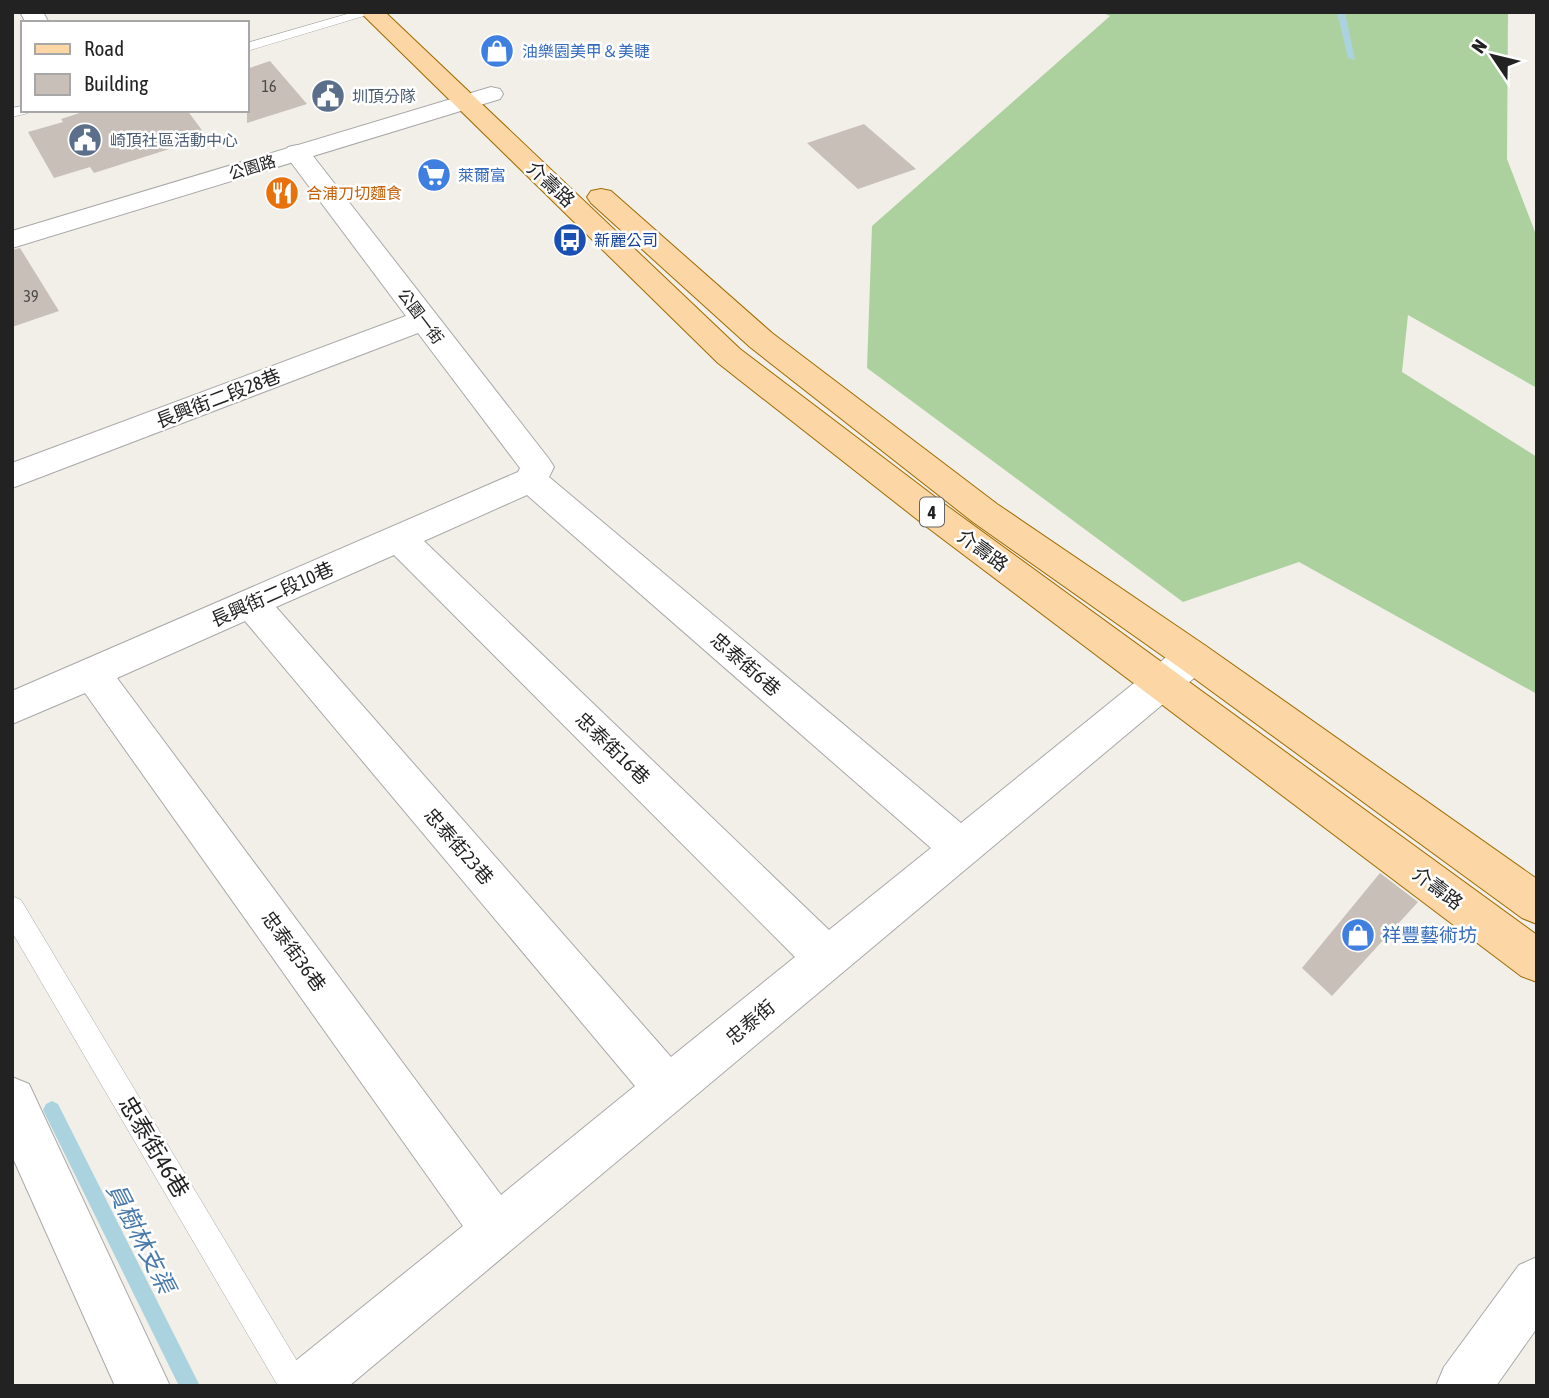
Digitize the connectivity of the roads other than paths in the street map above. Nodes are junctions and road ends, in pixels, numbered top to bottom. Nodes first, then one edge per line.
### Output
1 (371, 12) edge
2 (401, 12) edge
3 (248, 47) edge
4 (477, 98) junction
5 (297, 153) junction
6 (12, 240) edge
7 (424, 320) junction
8 (12, 476) edge
9 (531, 480) junction
10 (399, 538) junction
11 (251, 603) junction
12 (1178, 669) junction
13 (92, 673) junction
14 (12, 708) edge
15 (961, 848) junction
16 (1537, 904) edge
17 (12, 908) edge
18 (827, 958) junction
19 (1537, 961) edge
20 (668, 1089) junction
21 (15, 1116) edge
22 (496, 1230) junction
23 (1529, 1311) edge
24 (143, 1386) edge
25 (296, 1386) edge
26 (307, 1386) edge
27 (1463, 1386) edge

1 - 3 lane
1 - 4 main road, 介壽路 / 4
2 - 4 main road, 介壽路 / 4
4 - 5 street, 公園路
4 - 12 main road, 介壽路 / 4
5 - 6 street, 公園路
5 - 7 street, 公園一街
7 - 8 street, 長興街二段28巷
7 - 9 street, 公園一街
9 - 10 street, 長興街二段10巷
9 - 15 street, 忠泰街6巷
10 - 11 street, 長興街二段10巷
10 - 18 street, 忠泰街16巷
11 - 13 street, 長興街二段10巷
11 - 20 street, 忠泰街23巷
12 - 15 street, 忠泰街
12 - 16 main road, 介壽路 / 4
12 - 19 main road, 介壽路 / 4
13 - 14 street, 長興街二段10巷
13 - 22 street, 忠泰街36巷
15 - 18 street, 忠泰街
17 - 25 lane, 忠泰街46巷
18 - 20 street, 忠泰街
20 - 22 street, 忠泰街
21 - 24 street
22 - 26 street, 忠泰街
23 - 27 street

